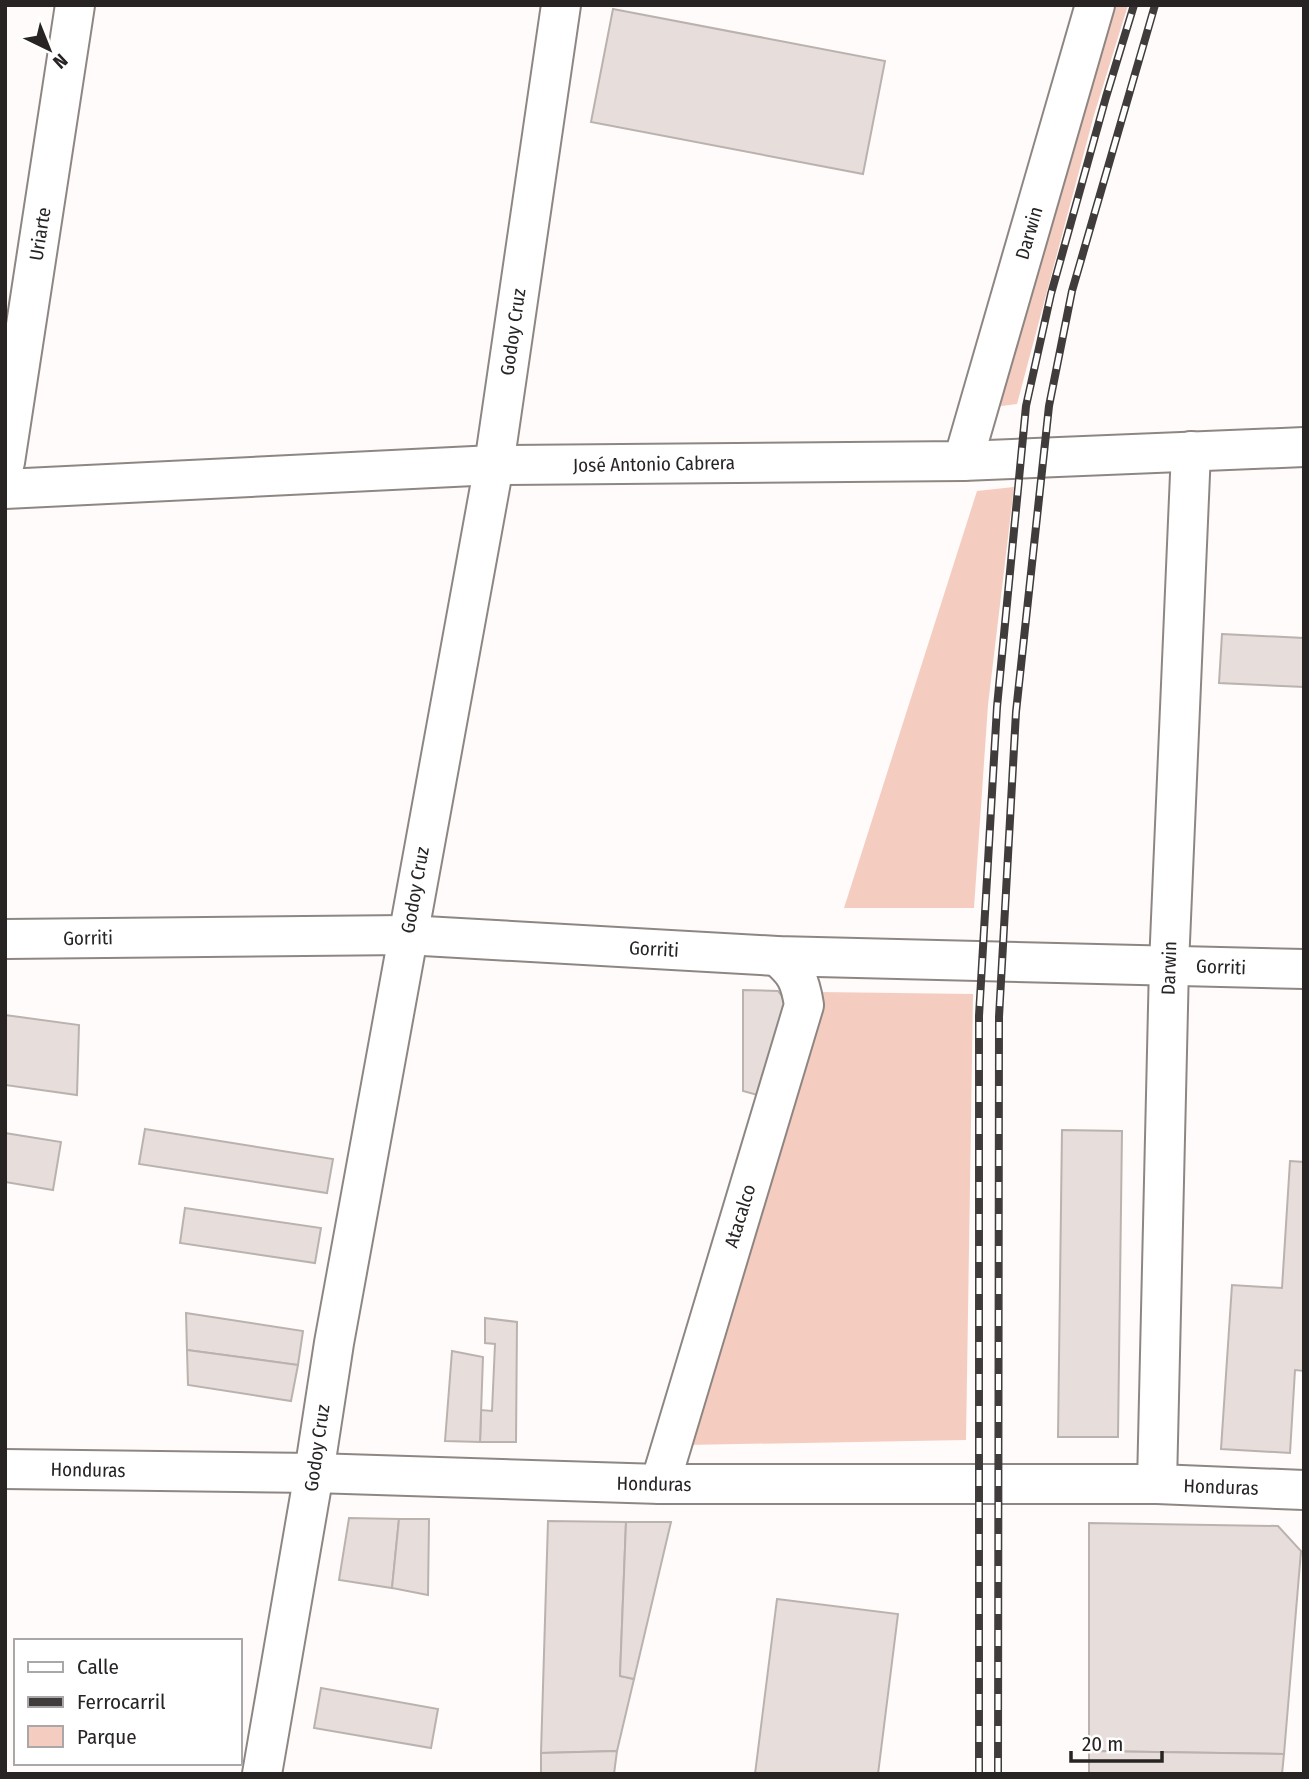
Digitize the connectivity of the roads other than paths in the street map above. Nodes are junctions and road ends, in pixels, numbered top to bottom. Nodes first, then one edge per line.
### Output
1 (75, 5) edge
2 (561, 5) edge
3 (1095, 5) edge
4 (1304, 447) edge
5 (1191, 451) junction
6 (962, 461) junction
7 (5, 463) edge
8 (494, 465) junction
9 (5, 489) edge
10 (406, 935) junction
11 (5, 939) edge
12 (776, 956) junction
13 (1169, 965) junction
14 (1304, 969) edge
15 (5, 1469) edge
16 (314, 1473) junction
17 (660, 1484) junction
18 (1157, 1485) junction
19 (1304, 1490) edge
20 (262, 1774) edge

1 - 7 street, Uriarte
2 - 8 street, Godoy Cruz
3 - 6 street, Darwin
4 - 5 street, José Antonio Cabrera
5 - 6 street, José Antonio Cabrera
5 - 13 street, Darwin
6 - 8 street, José Antonio Cabrera
8 - 9 street, José Antonio Cabrera
8 - 10 street, Godoy Cruz
10 - 11 street, Gorriti
10 - 12 street, Gorriti
10 - 16 street, Godoy Cruz
12 - 13 street, Gorriti
12 - 17 street, Atacalco
13 - 14 street, Gorriti
13 - 18 street, Darwin
15 - 16 street, Honduras
16 - 17 street, Honduras
16 - 20 street, Godoy Cruz
17 - 18 street, Honduras
18 - 19 street, Honduras

